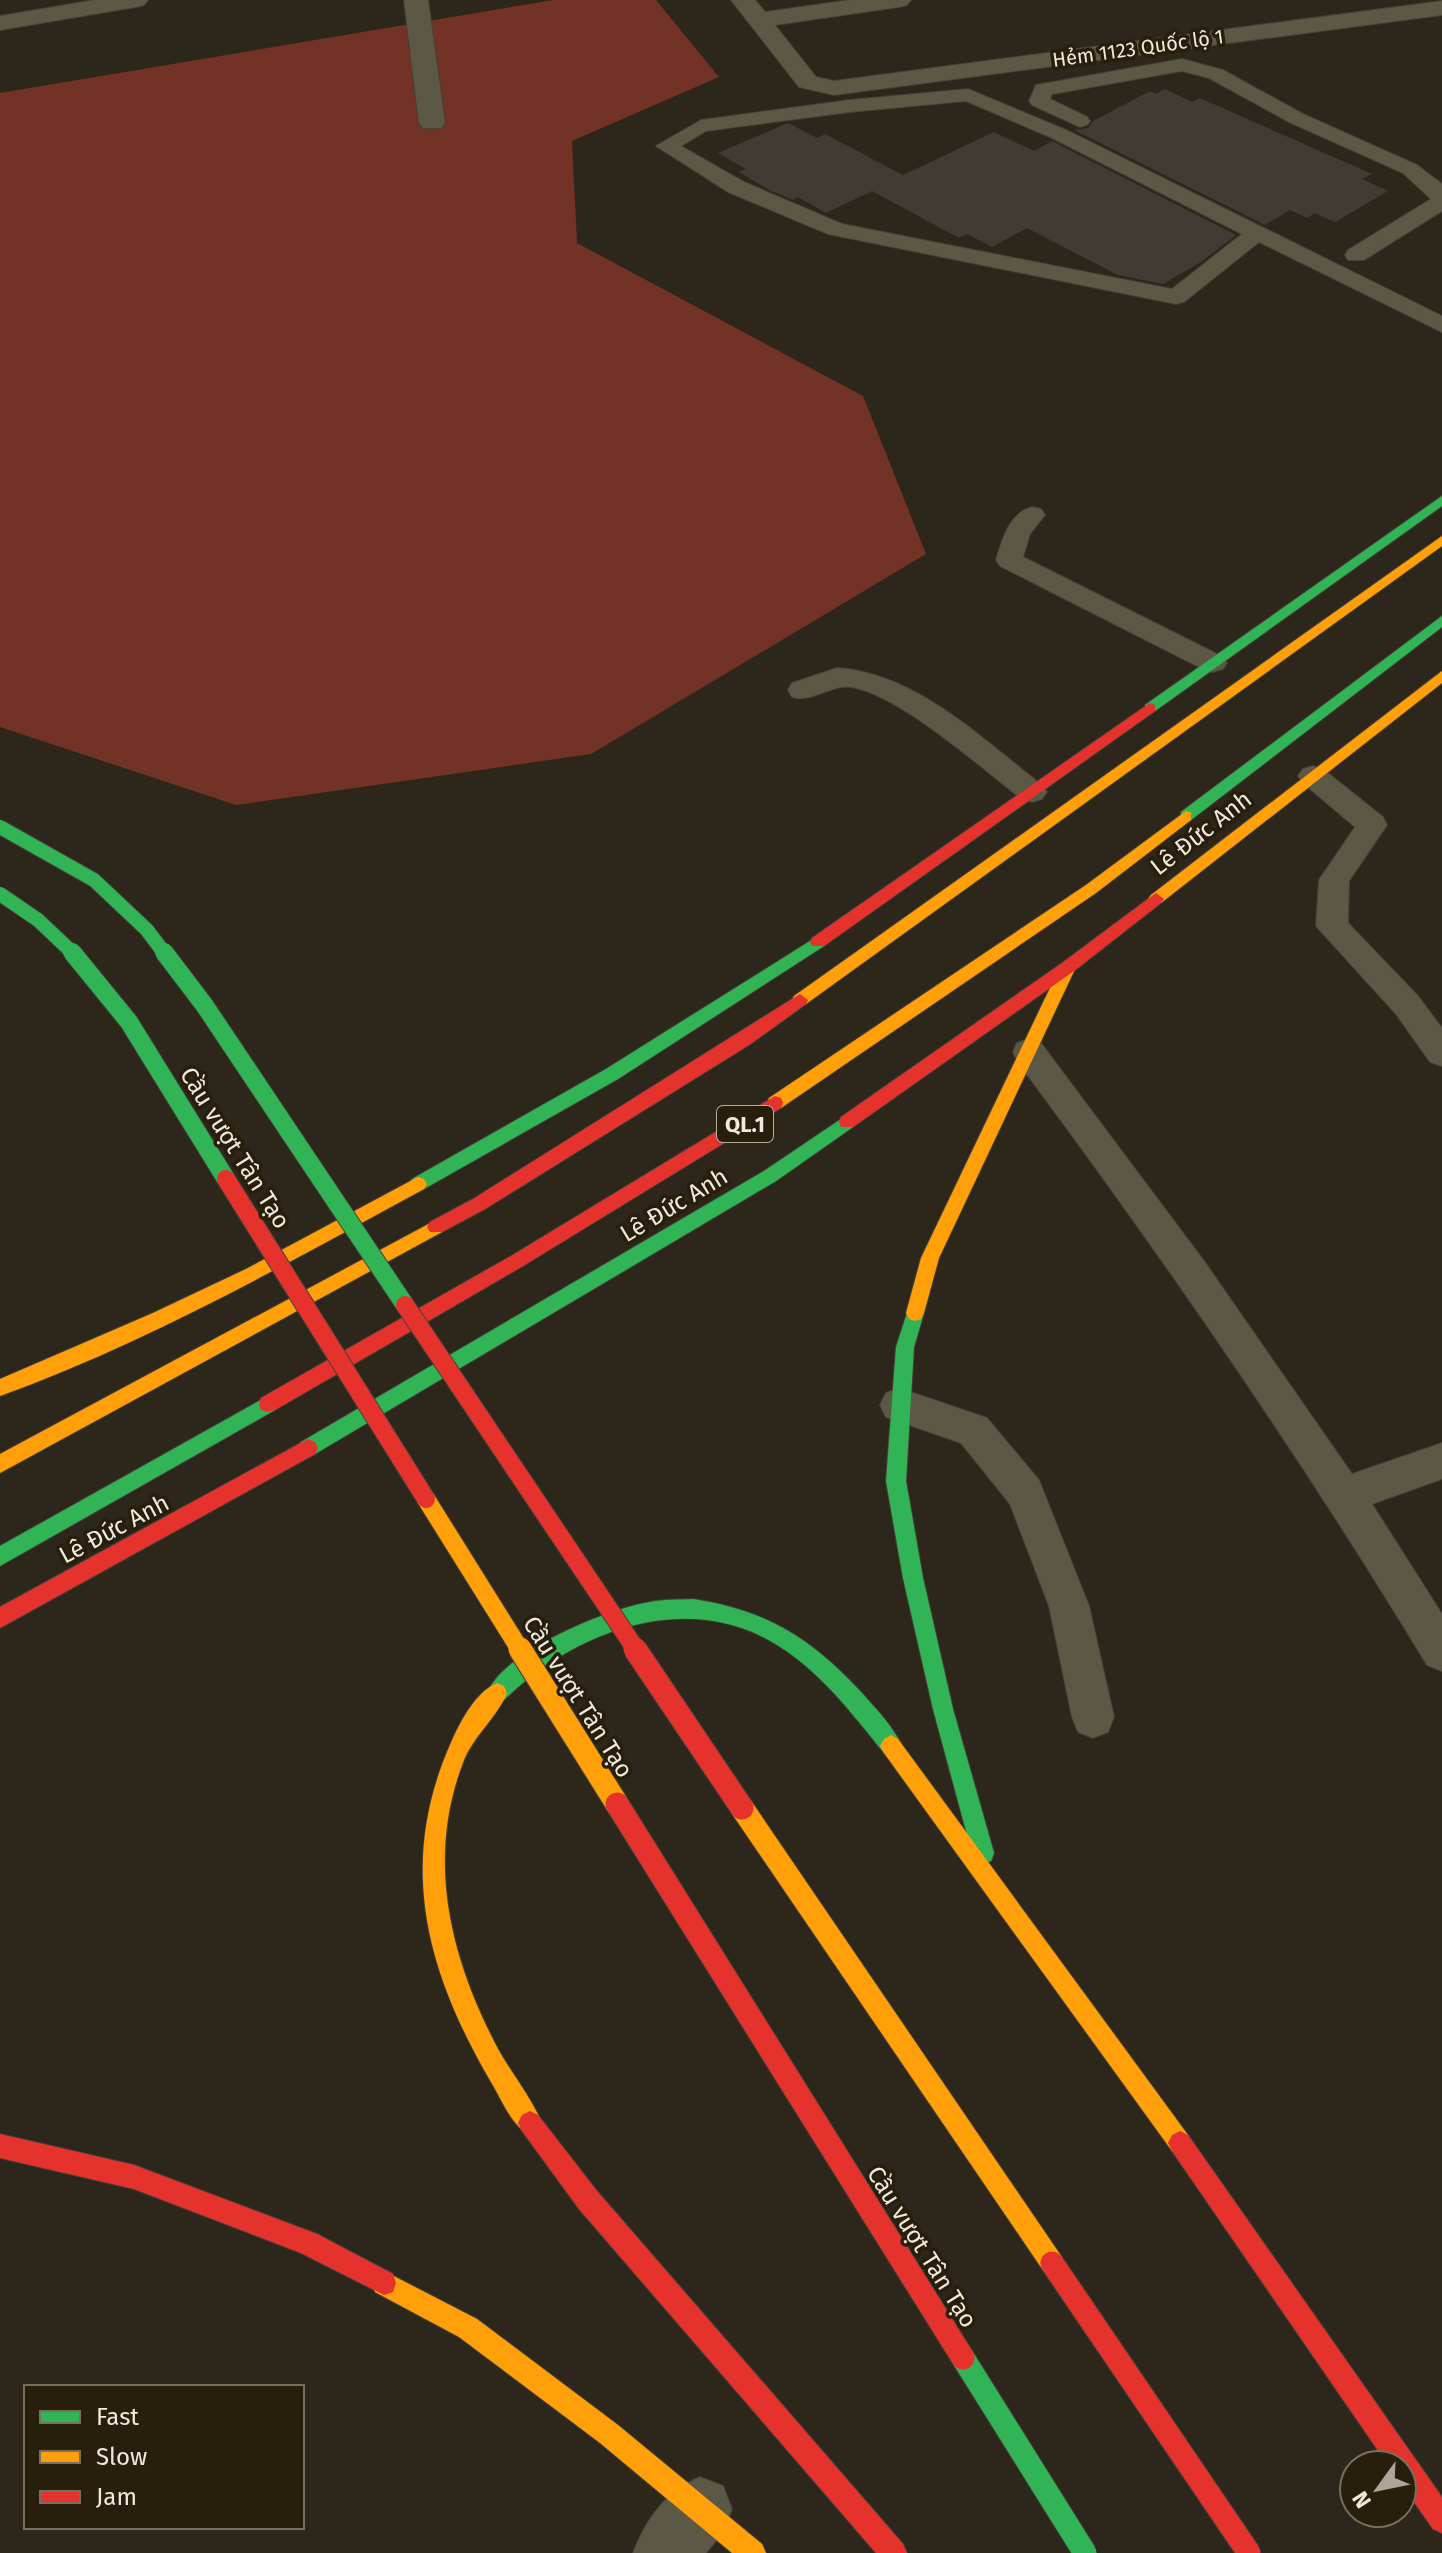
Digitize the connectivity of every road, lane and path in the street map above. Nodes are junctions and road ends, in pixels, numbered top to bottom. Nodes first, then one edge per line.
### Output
1 (136, 0) edge
2 (416, 0) edge
3 (899, 0) edge
4 (1442, 8) edge
5 (750, 10) edge
6 (0, 23) edge
7 (432, 123) dead end
8 (1097, 128) dead end
9 (1442, 200) edge
10 (1257, 233) junction
11 (1331, 243) dead end
12 (1356, 255) junction
13 (1380, 268) dead end
14 (1442, 325) edge
15 (1442, 500) edge
16 (1032, 515) dead end
17 (1442, 540) edge
18 (1442, 620) edge
19 (1213, 663) junction
20 (1442, 676) edge
21 (802, 690) dead end
22 (1313, 776) junction
23 (1032, 792) junction
24 (0, 827) edge
25 (0, 894) edge
26 (847, 923) junction
27 (875, 948) junction
28 (1068, 967) junction
29 (1029, 1052) junction
30 (1442, 1053) edge
31 (0, 1388) edge
32 (899, 1405) junction
33 (1442, 1461) edge
34 (0, 1464) edge
35 (1342, 1496) junction
36 (0, 1557) edge
37 (0, 1618) edge
38 (1442, 1651) edge
39 (1093, 1717) dead end
40 (992, 1882) junction
41 (0, 2146) edge
42 (1442, 2520) edge
43 (682, 2531) edge
44 (753, 2553) edge
45 (894, 2553) edge
46 (1085, 2553) edge
47 (1249, 2553) edge

1 - 6 street
2 - 7 street
3 - 5 street
4 - 5 street, Hẻm 1123 Quốc lộ 1
8 - 9 lane
9 - 12 lane
10 - 10 lane
10 - 14 lane
11 - 12 lane
12 - 13 lane
15 - 19 highway
16 - 19 lane
17 - 27 highway
18 - 36 highway, Lê Đức Anh / QL.1
19 - 23 highway
20 - 22 highway, Lê Đức Anh / QL.1
21 - 23 lane
22 - 28 highway, Lê Đức Anh / QL.1
22 - 30 lane
23 - 26 highway
24 - 47 highway, bridge
25 - 46 highway, Cầu vượt Tân Tạo, bridge
26 - 27 highway
26 - 31 highway
27 - 34 highway
28 - 29 highway
28 - 37 highway, Lê Đức Anh / QL.1
29 - 32 highway
29 - 35 lane
32 - 39 lane
32 - 40 highway
33 - 35 lane
35 - 38 lane
40 - 42 highway
40 - 45 highway
41 - 43 highway
43 - 44 highway

